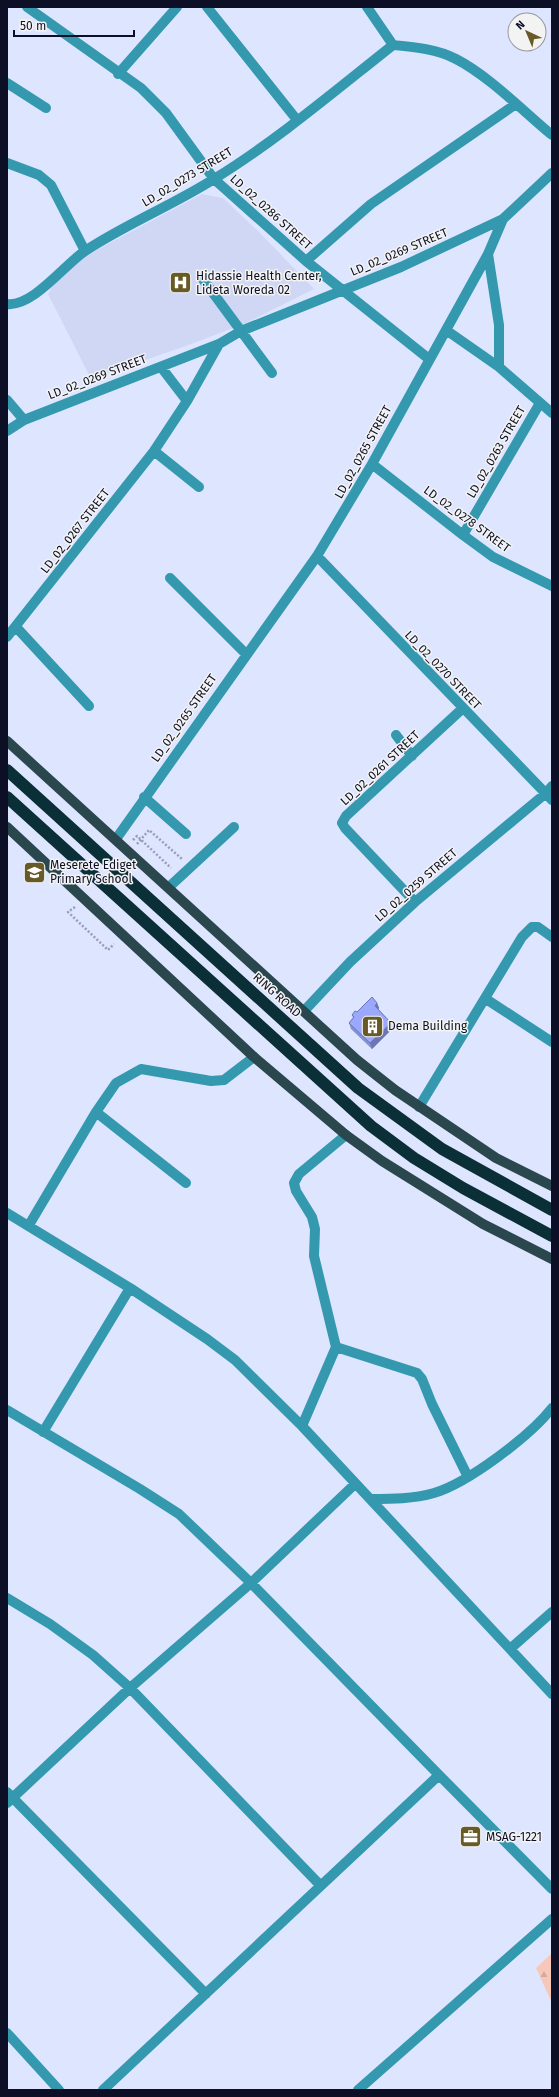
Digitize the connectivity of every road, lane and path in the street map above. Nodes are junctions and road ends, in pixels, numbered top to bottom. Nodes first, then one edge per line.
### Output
1 (27, 7) edge
2 (177, 7) edge
3 (207, 7) edge
4 (366, 7) edge
5 (393, 45) junction
6 (118, 74) junction
7 (7, 82) edge
8 (516, 104) junction
9 (46, 108) dead end
10 (297, 120) junction
11 (552, 135) edge
12 (7, 163) edge
13 (552, 173) edge
14 (214, 179) junction
15 (503, 219) junction
16 (85, 251) junction
17 (488, 254) junction
18 (306, 261) junction
19 (202, 278) dead end
20 (342, 290) junction
21 (7, 304) edge
22 (446, 330) junction
23 (242, 331) junction
24 (219, 344) junction
25 (429, 359) junction
26 (161, 366) junction
27 (500, 367) junction
28 (272, 372) dead end
29 (7, 400) edge
30 (187, 401) junction
31 (548, 407) edge
32 (24, 420) junction
33 (7, 431) edge
34 (154, 451) junction
35 (372, 464) junction
36 (199, 487) dead end
37 (463, 536) junction
38 (317, 556) junction
39 (170, 578) dead end
40 (552, 586) edge
41 (16, 627) junction
42 (7, 637) edge
43 (246, 654) junction
44 (89, 706) dead end
45 (462, 709) junction
46 (396, 736) dead end
47 (7, 741) edge
48 (412, 756) junction
49 (7, 770) edge
50 (552, 786) edge
51 (7, 797) edge
52 (144, 797) junction
53 (549, 797) edge
54 (7, 827) edge
55 (234, 827) dead end
56 (186, 834) dead end
57 (137, 836) dead end
58 (116, 839) junction
59 (130, 852) junction
60 (183, 860) dead end
61 (174, 871) dead end
62 (169, 887) junction
63 (415, 902) junction
64 (76, 904) dead end
65 (81, 910) dead end
66 (68, 912) dead end
67 (110, 937) dead end
68 (552, 937) edge
69 (486, 999) junction
70 (304, 1011) junction
71 (552, 1042) edge
72 (254, 1057) junction
73 (419, 1107) junction
74 (96, 1112) junction
75 (346, 1135) junction
76 (186, 1183) dead end
77 (552, 1186) edge
78 (552, 1210) edge
79 (7, 1213) edge
80 (29, 1225) junction
81 (552, 1236) edge
82 (552, 1259) edge
83 (130, 1288) junction
84 (336, 1347) junction
85 (552, 1408) edge
86 (7, 1410) edge
87 (302, 1426) junction
88 (43, 1432) junction
89 (468, 1477) junction
90 (355, 1484) junction
91 (370, 1499) junction
92 (251, 1583) junction
93 (7, 1598) edge
94 (552, 1612) edge
95 (510, 1649) junction
96 (130, 1688) junction
97 (552, 1694) edge
98 (439, 1775) junction
99 (9, 1798) edge
100 (320, 1885) junction
101 (552, 1889) edge
102 (552, 1919) edge
103 (206, 1994) junction
104 (7, 2033) edge
105 (59, 2090) edge
106 (103, 2090) edge
107 (358, 2090) edge

1 - 6 street, LD_02_0286 STREET
2 - 6 street
3 - 10 street
4 - 5 street
5 - 8 street
5 - 10 street, LD_02_0273 STREET
6 - 14 street, LD_02_0286 STREET
7 - 9 street
8 - 11 street
8 - 18 street
10 - 14 street, LD_02_0273 STREET
12 - 16 street
13 - 15 street, LD_02_0269 STREET
14 - 16 street, LD_02_0273 STREET
14 - 18 street, LD_02_0286 STREET
15 - 17 street, LD_02_0265 STREET
15 - 20 street, LD_02_0269 STREET
16 - 21 street, LD_02_0273 STREET
17 - 22 street, LD_02_0265 STREET
17 - 27 street
18 - 20 street, LD_02_0286 STREET
19 - 23 street
20 - 23 street, LD_02_0269 STREET
20 - 25 street, LD_02_0286 STREET
22 - 25 street, LD_02_0265 STREET
22 - 27 street
23 - 24 street, LD_02_0269 STREET
23 - 28 street
24 - 26 street, LD_02_0269 STREET
24 - 30 street, LD_02_0267 STREET
25 - 35 street, LD_02_0265 STREET
26 - 30 street
26 - 32 street, LD_02_0269 STREET
27 - 31 street
29 - 32 street
30 - 34 street, LD_02_0267 STREET
31 - 37 street, LD_02_0263 STREET
32 - 33 street, LD_02_0269 STREET
34 - 36 street
34 - 41 street, LD_02_0267 STREET
35 - 37 street, LD_02_0278 STREET
35 - 38 street, LD_02_0265 STREET
37 - 40 street, LD_02_0278 STREET
38 - 43 street, LD_02_0265 STREET
38 - 45 street, LD_02_0270 STREET
39 - 43 street
41 - 42 street, LD_02_0267 STREET
41 - 44 street
43 - 52 street, LD_02_0265 STREET
45 - 48 street, LD_02_0261 STREET
45 - 53 street, LD_02_0270 STREET
46 - 48 street
47 - 58 main road
48 - 63 street, LD_02_0261 STREET
49 - 78 highway, RING ROAD
50 - 53 street, LD_02_0259 STREET
51 - 81 highway
52 - 56 street
52 - 58 street, LD_02_0265 STREET
53 - 63 street, LD_02_0259 STREET
54 - 72 main road
55 - 62 street
57 - 61 path
58 - 59 main road
59 - 60 path
59 - 62 main road
62 - 70 main road
63 - 70 street, LD_02_0259 STREET
64 - 65 path
66 - 67 path
68 - 69 street
69 - 71 street
69 - 73 street
70 - 73 main road
72 - 74 street
72 - 75 main road
73 - 77 main road
74 - 76 street
74 - 80 street
75 - 82 main road
75 - 84 street
79 - 80 street
80 - 83 street
83 - 87 street
83 - 88 street
84 - 87 street
84 - 89 street
85 - 89 street
86 - 88 street
87 - 90 street
88 - 92 street
89 - 91 street
90 - 91 street
90 - 92 street
91 - 95 street
92 - 96 street
92 - 98 street
93 - 96 street
94 - 95 street
95 - 97 street
96 - 99 street
96 - 100 street
98 - 100 street
98 - 101 street
99 - 103 street
100 - 103 street
102 - 107 street
103 - 106 street
104 - 105 street

